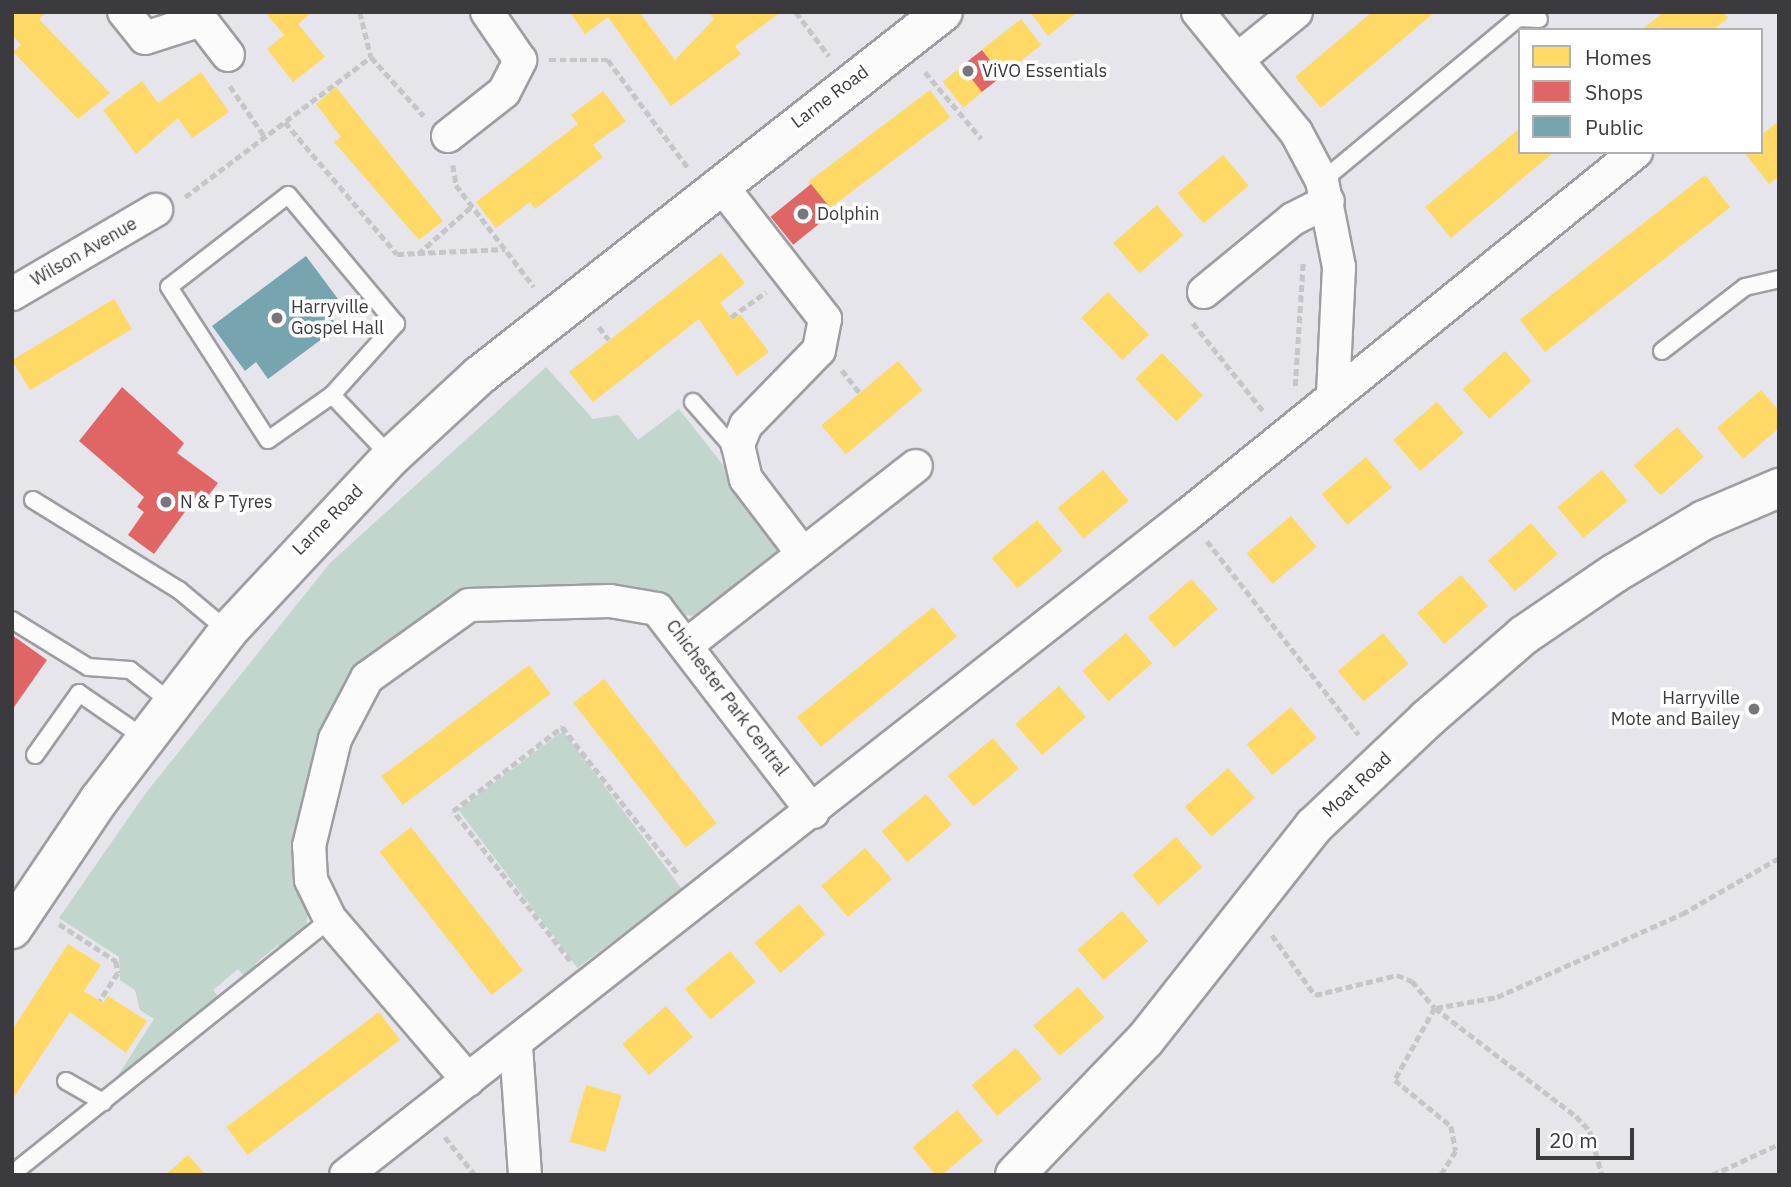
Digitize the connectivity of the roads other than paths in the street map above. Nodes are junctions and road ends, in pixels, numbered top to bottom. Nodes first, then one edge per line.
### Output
1 (124, 12) edge
2 (487, 12) edge
3 (943, 12) edge
4 (1198, 12) edge
5 (1296, 12) edge
6 (1539, 19) dead end
7 (228, 55) road end
8 (1237, 60) junction
9 (448, 136) road end
10 (1634, 154) edge
11 (714, 189) junction
12 (1325, 191) junction
13 (156, 210) road end
14 (1779, 279) edge
15 (12, 294) edge
16 (1196, 305) road end
17 (1662, 351) dead end
18 (1333, 392) junction
19 (332, 395) junction
20 (693, 402) dead end
21 (737, 452) junction
22 (391, 457) junction
23 (916, 466) dead end
24 (1779, 488) edge
25 (33, 500) dead end
26 (803, 554) junction
27 (12, 620) edge
28 (228, 631) junction
29 (688, 644) junction
30 (173, 704) junction
31 (146, 739) junction
32 (35, 755) dead end
33 (813, 812) junction
34 (20, 917) edge
35 (330, 919) junction
36 (516, 1046) junction
37 (468, 1080) junction
38 (66, 1081) dead end
39 (103, 1102) junction
40 (12, 1174) edge
41 (346, 1175) edge
42 (525, 1175) edge
43 (1015, 1175) edge

1 - 7 street
2 - 9 street
3 - 11 street, Larne Road
4 - 8 street
5 - 8 street
6 - 12 lane
8 - 12 street
10 - 18 street
11 - 21 street
11 - 22 street, Larne Road
12 - 16 street
12 - 18 street
13 - 15 street, Wilson Avenue
14 - 17 lane
18 - 33 street
19 - 19 lane
19 - 22 lane
20 - 21 lane
21 - 26 street
22 - 28 street, Larne Road
23 - 26 street
24 - 43 street, Moat Road
25 - 28 lane
26 - 29 street
27 - 30 lane
28 - 30 street, Larne Road
29 - 33 street, Chichester Park Central
29 - 35 street, Chichester Park Central
30 - 31 street, Larne Road
31 - 32 lane
31 - 34 street, Larne Road
33 - 36 street
35 - 37 street, Chichester Park Central
35 - 39 lane
36 - 37 street
36 - 42 street
37 - 41 street
38 - 39 lane
39 - 40 lane

